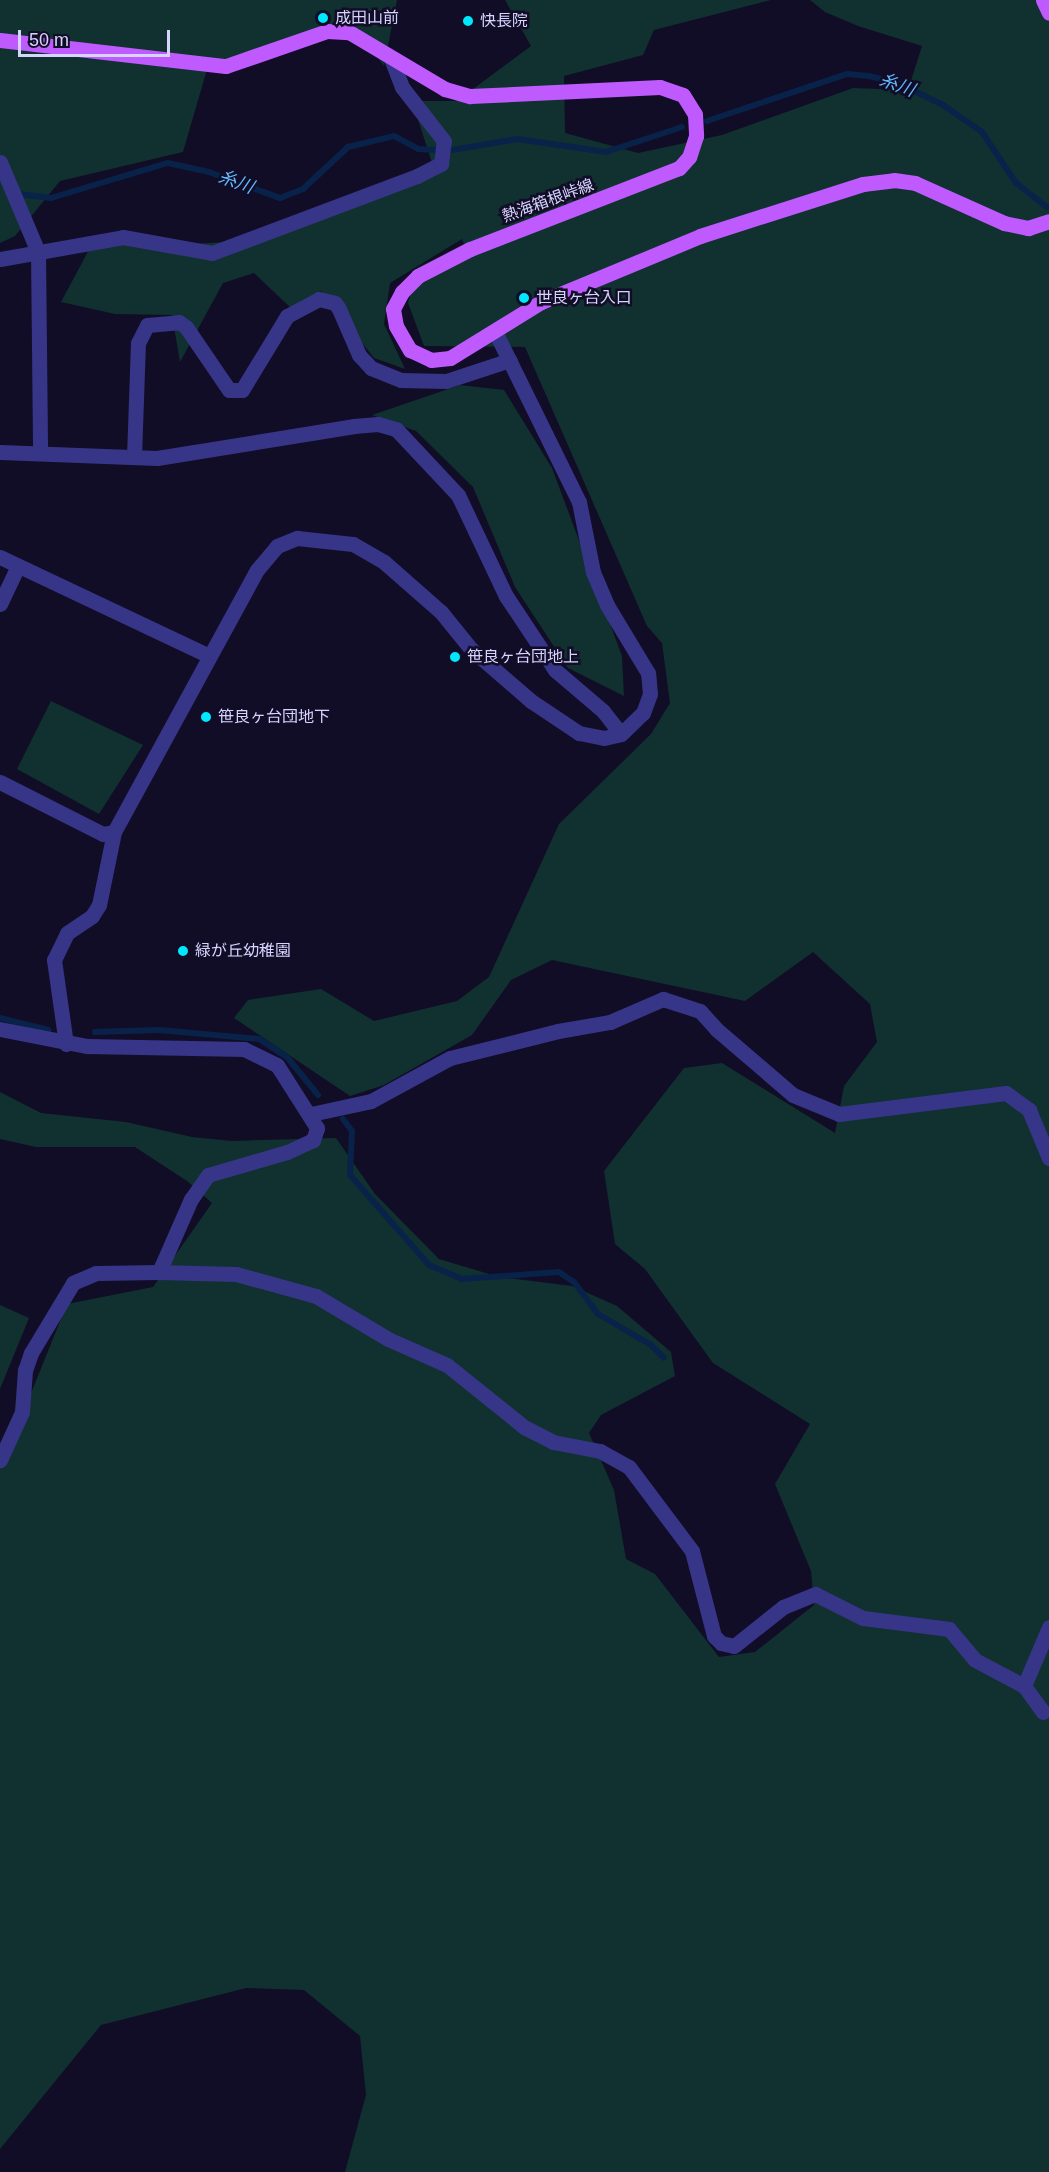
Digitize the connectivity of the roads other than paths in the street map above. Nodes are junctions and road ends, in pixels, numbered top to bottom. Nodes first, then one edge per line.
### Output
1 (1043, 0) edge
2 (1049, 13) edge
3 (0, 40) edge
4 (391, 58) junction
5 (0, 162) edge
6 (1049, 221) edge
7 (38, 252) junction
8 (0, 259) edge
9 (496, 333) junction
10 (510, 360) junction
11 (0, 452) edge
12 (40, 452) junction
13 (134, 457) junction
14 (0, 557) edge
15 (18, 566) junction
16 (0, 604) edge
17 (209, 656) junction
18 (621, 734) junction
19 (0, 782) edge
20 (114, 832) junction
21 (0, 1029) edge
22 (66, 1044) junction
23 (311, 1114) junction
24 (1049, 1158) edge
25 (159, 1272) junction
26 (0, 1460) edge
27 (1049, 1627) edge
28 (1024, 1686) junction
29 (1043, 1712) dead end

1 - 2 main road
3 - 4 main road, 熱海箱根峠線
4 - 7 street
4 - 9 main road, 熱海箱根峠線
5 - 7 street
6 - 9 main road, 熱海箱根峠線
7 - 8 street
7 - 12 street
9 - 10 street
10 - 13 street
10 - 18 street
11 - 12 street
12 - 13 street
13 - 18 street
14 - 15 street
15 - 16 street
15 - 17 street
17 - 18 street
17 - 20 street
19 - 20 street
20 - 22 street
21 - 22 street
22 - 23 street
23 - 24 street
23 - 25 street
25 - 26 street
25 - 28 street
27 - 28 street
28 - 29 street

